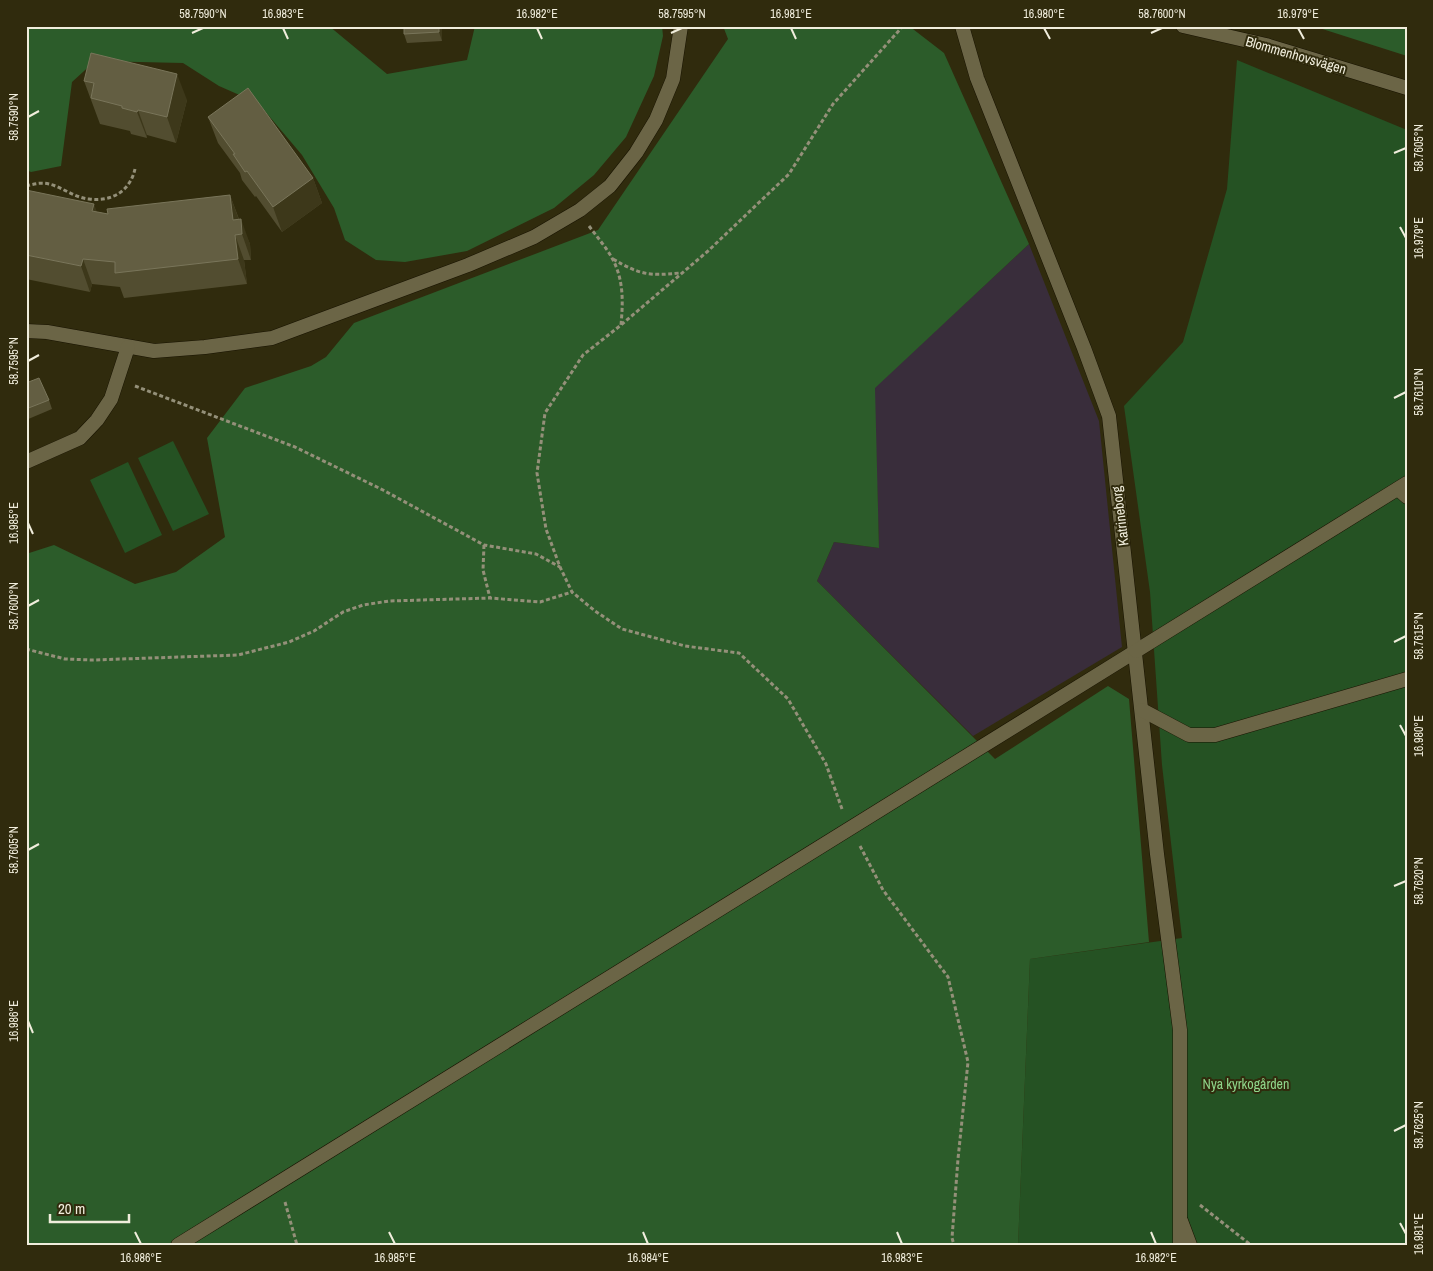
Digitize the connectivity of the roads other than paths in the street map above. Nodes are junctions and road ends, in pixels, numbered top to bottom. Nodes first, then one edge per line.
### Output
1 (681, 26) edge
2 (962, 26) edge
3 (1183, 26) edge
4 (1407, 88) edge
5 (26, 331) edge
6 (128, 347) junction
7 (26, 462) edge
8 (1404, 490) edge
9 (1136, 651) junction
10 (1407, 679) edge
11 (1142, 710) junction
12 (1181, 1221) junction
13 (178, 1245) edge
14 (1180, 1245) edge
15 (1190, 1245) edge

1 - 6 street
2 - 9 street, Katrineborg
3 - 4 street, Blommenhovsvägen
5 - 6 street
6 - 7 street
8 - 9 street
9 - 11 street, Katrineborg
9 - 13 street
10 - 11 street
11 - 12 street, Katrineborg
12 - 14 street, Katrineborg
12 - 15 street

